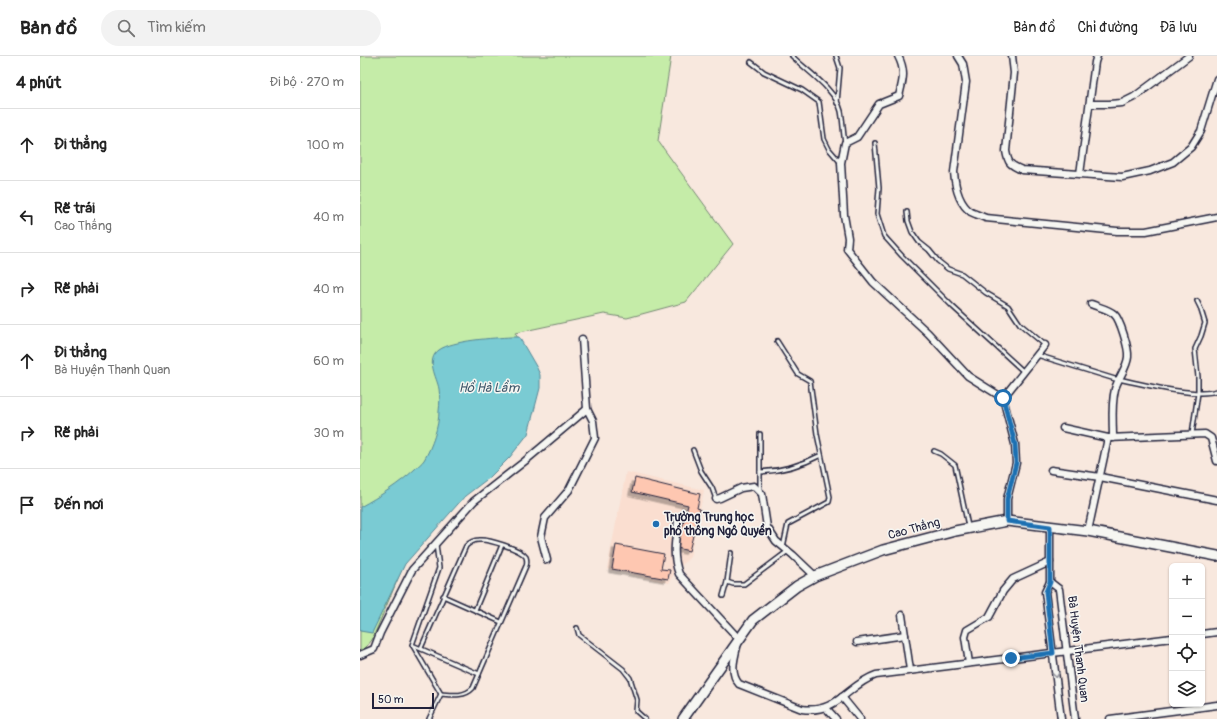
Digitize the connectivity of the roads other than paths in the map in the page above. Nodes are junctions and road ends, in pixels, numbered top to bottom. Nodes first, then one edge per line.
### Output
1 (792, 56) edge
2 (836, 56) edge
3 (898, 56) edge
4 (958, 56) edge
5 (1012, 56) edge
6 (1097, 56) edge
7 (1189, 56) edge
8 (751, 62) dead end
9 (1217, 78) edge
10 (837, 103) junction
11 (1090, 104) junction
12 (845, 143) junction
13 (875, 143) dead end
14 (841, 163) junction
15 (1080, 174) junction
16 (907, 212) dead end
17 (1217, 217) edge
18 (1197, 301) dead end
19 (1091, 304) dead end
20 (582, 339) dead end
21 (777, 341) dead end
22 (1045, 345) joint
23 (1037, 356) junction
24 (1024, 372) junction
25 (1118, 379) junction
26 (1217, 391) edge
27 (1198, 393) junction
28 (1003, 398) junction
29 (587, 409) junction
30 (1063, 428) dead end
31 (760, 434) dead end
32 (1192, 434) junction
33 (1111, 438) junction
34 (693, 450) dead end
35 (934, 450) dead end
36 (821, 455) junction
37 (1217, 461) edge
38 (1051, 470) dead end
39 (760, 472) junction
40 (1100, 477) junction
41 (760, 491) junction
42 (716, 498) joint
43 (1217, 500) edge
44 (678, 520) dead end
45 (1007, 521) junction
46 (1050, 527) junction
47 (968, 528) junction
48 (1088, 531) junction
49 (436, 544) junction
50 (502, 544) junction
51 (785, 549) junction
52 (731, 553) dead end
53 (1217, 556) edge
54 (547, 560) dead end
55 (1050, 562) junction
56 (814, 576) junction
57 (727, 582) junction
58 (1050, 582) junction
59 (442, 596) junction
60 (723, 596) dead end
61 (475, 610) junction
62 (902, 615) dead end
63 (500, 622) junction
64 (576, 628) dead end
65 (1217, 632) edge
66 (1205, 634) edge
67 (905, 635) junction
68 (1169, 638) edge
69 (739, 639) junction
70 (858, 642) dead end
71 (412, 645) junction
72 (421, 648) junction
73 (1068, 651) junction
74 (1053, 653) junction
75 (360, 655) edge
76 (969, 663) junction
77 (910, 670) junction
78 (479, 674) junction
79 (441, 694) junction
80 (842, 697) junction
81 (1217, 705) edge
82 (826, 708) junction
83 (1137, 717) edge
84 (429, 719) edge
85 (645, 719) edge
86 (683, 719) edge
87 (836, 719) edge
88 (860, 719) edge
89 (1061, 719) edge
90 (1075, 719) edge
91 (1110, 719) edge

1 - 10 lane
2 - 10 lane
3 - 12 street
4 - 17 street
5 - 15 street
6 - 11 street
7 - 11 street
8 - 14 lane
9 - 15 street
10 - 12 lane
11 - 15 street
12 - 14 street
13 - 24 lane
14 - 28 street
16 - 22 lane
18 - 27 lane
19 - 25 street
20 - 29 street
21 - 36 lane
22 - 23 street
23 - 24 street
23 - 25 lane
24 - 28 street
25 - 27 lane
25 - 33 street
26 - 27 lane
27 - 32 lane
28 - 45 street
29 - 49 street
29 - 54 street
30 - 33 street
31 - 39 lane
32 - 33 street
32 - 37 street
33 - 40 street
34 - 42 lane
35 - 47 lane
36 - 39 lane
36 - 51 lane
38 - 40 street
39 - 41 lane
40 - 43 street
40 - 48 street
41 - 42 street
41 - 51 street
44 - 69 street
45 - 46 main road, Cao Thắng
45 - 47 main road, Cao Thắng
46 - 48 main road, Cao Thắng
46 - 55 street
47 - 56 main road, Cao Thắng
48 - 53 main road, Cao Thắng
49 - 71 lane
49 - 75 street
50 - 59 lane
50 - 61 lane
50 - 63 lane
51 - 56 street
51 - 57 lane
52 - 57 lane
55 - 58 street
55 - 76 street
56 - 69 main road, Cao Thắng
57 - 60 lane
58 - 73 street, Bà Huyện Thanh Quan
58 - 74 street, Bà Huyện Thanh Quan
59 - 61 lane
59 - 72 lane
61 - 63 lane
62 - 67 street
63 - 78 lane
64 - 85 lane
65 - 66 street
67 - 70 street
67 - 77 street
68 - 73 street
69 - 82 street
69 - 86 main road, Cao Thắng
71 - 72 lane
71 - 79 lane
72 - 78 lane
73 - 74 street
73 - 90 street, Bà Huyện Thanh Quan
74 - 76 street
74 -> 89 street, Bà Huyện Thanh Quan
76 - 77 street
77 - 80 street
78 - 79 lane
79 - 84 lane
80 - 82 street
80 - 88 street
81 - 83 street
82 - 87 street
83 - 91 street

